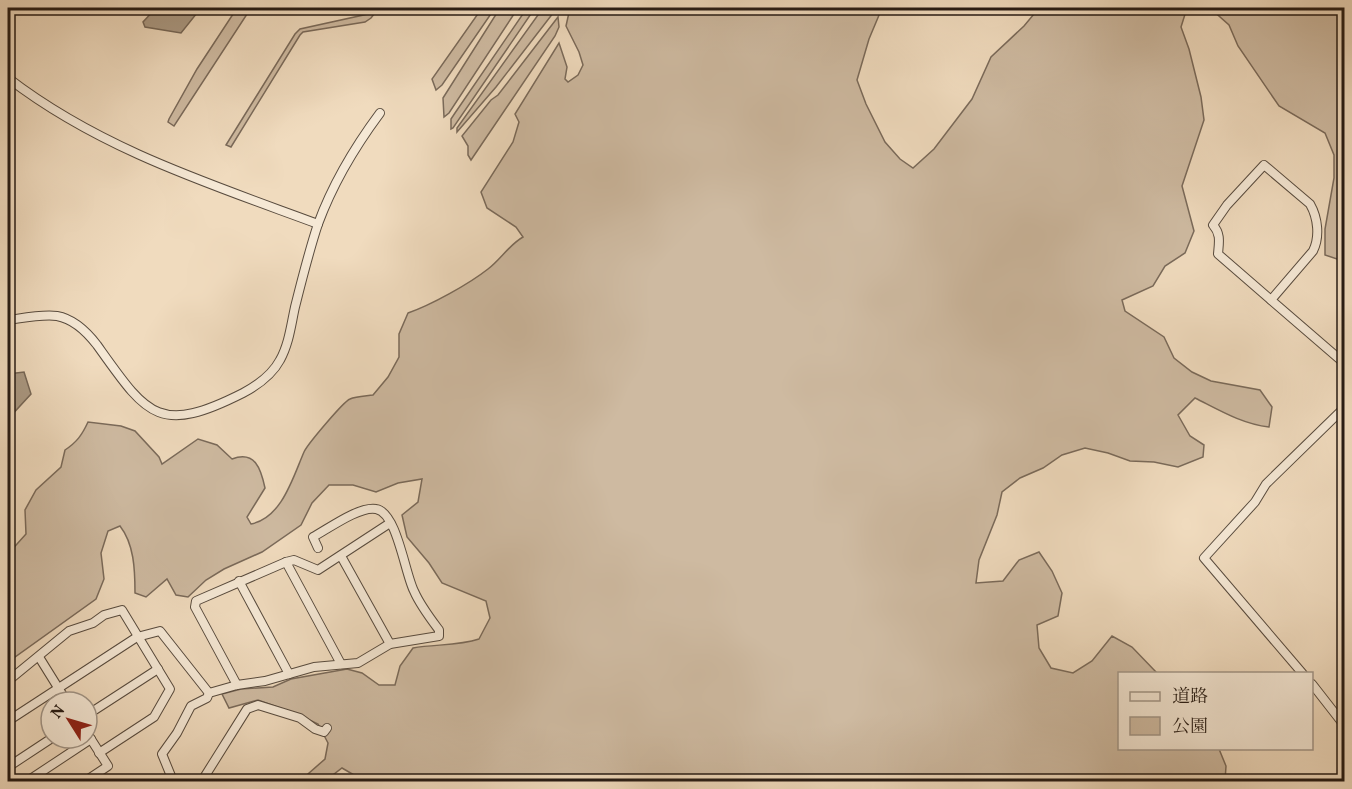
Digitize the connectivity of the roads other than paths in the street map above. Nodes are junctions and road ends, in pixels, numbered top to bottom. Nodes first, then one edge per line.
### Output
1 (9, 83) edge
2 (380, 113) dead end
3 (318, 224) junction
4 (1271, 300) junction
5 (8, 320) edge
6 (1344, 363) edge
7 (1344, 408) edge
8 (390, 523) junction
9 (318, 548) dead end
10 (341, 556) junction
11 (286, 562) junction
12 (240, 581) junction
13 (138, 637) junction
14 (390, 644) junction
15 (39, 657) junction
16 (341, 664) junction
17 (159, 669) junction
18 (1301, 672) edge
19 (289, 674) junction
20 (8, 681) edge
21 (237, 685) junction
22 (1313, 686) edge
23 (58, 688) junction
24 (209, 693) junction
25 (99, 707) edge
26 (8, 721) edge
27 (1344, 725) edge
28 (327, 728) dead end
29 (39, 747) edge
30 (70, 750) edge
31 (97, 750) edge
32 (99, 753) junction
33 (8, 767) edge
34 (26, 782) edge
35 (84, 782) edge
36 (170, 782) edge
37 (209, 782) edge

1 - 3 street
2 - 3 street
3 - 5 street
4 - 4 street
4 - 6 street
7 - 18 street
8 - 9 street
8 - 10 street
8 - 14 street
10 - 11 street
10 - 14 street
11 - 12 street
11 - 16 street
12 - 19 street
12 - 21 street
13 - 15 street
13 - 17 street
13 - 23 street
13 - 24 street
14 - 16 street
15 - 20 street
15 - 23 street
16 - 19 street
17 - 25 street
17 - 32 street
19 - 21 street
21 - 24 street
22 - 27 street
23 - 26 street
24 - 36 street
28 - 37 street
29 - 33 street
30 - 34 street
31 - 32 street
32 - 35 street

